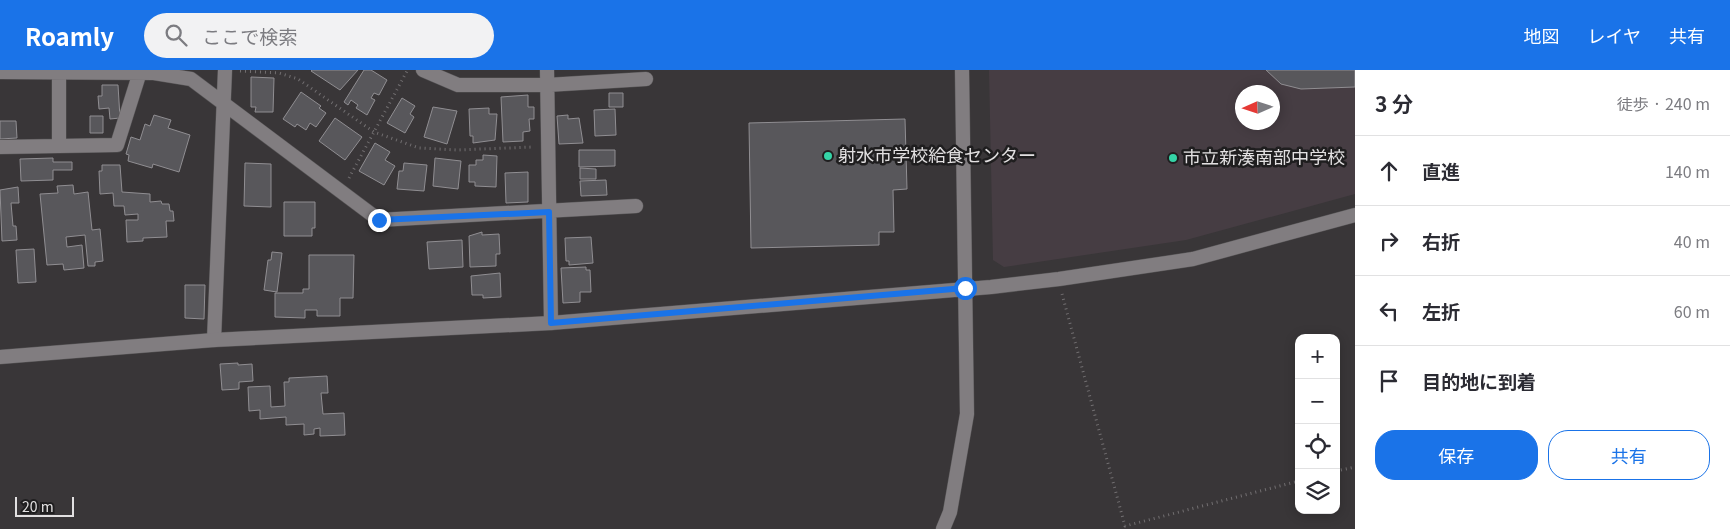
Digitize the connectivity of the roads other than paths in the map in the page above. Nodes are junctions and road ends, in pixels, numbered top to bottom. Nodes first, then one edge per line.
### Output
1 (425, 70) edge
2 (547, 70) edge
3 (962, 70) edge
4 (225, 71) edge
5 (0, 72) edge
6 (59, 72) junction
7 (140, 72) junction
8 (646, 79) dead end
9 (547, 85) junction
10 (224, 103) junction
11 (59, 146) junction
12 (0, 147) edge
13 (636, 206) dead end
14 (549, 212) junction
15 (1355, 215) edge
16 (965, 288) junction
17 (551, 323) junction
18 (214, 340) junction
19 (0, 357) edge
20 (943, 529) edge

1 - 9 street
2 - 9 street
3 - 16 street
4 - 10 street
5 - 6 street
6 - 7 street
6 - 11 street
7 - 10 street
7 - 11 street
8 - 9 street
9 - 14 street
10 - 14 street
10 - 18 street
11 - 12 street
13 - 14 street
14 - 17 street
15 - 16 street
16 - 17 street
16 - 20 street
17 - 18 street
18 - 19 street

